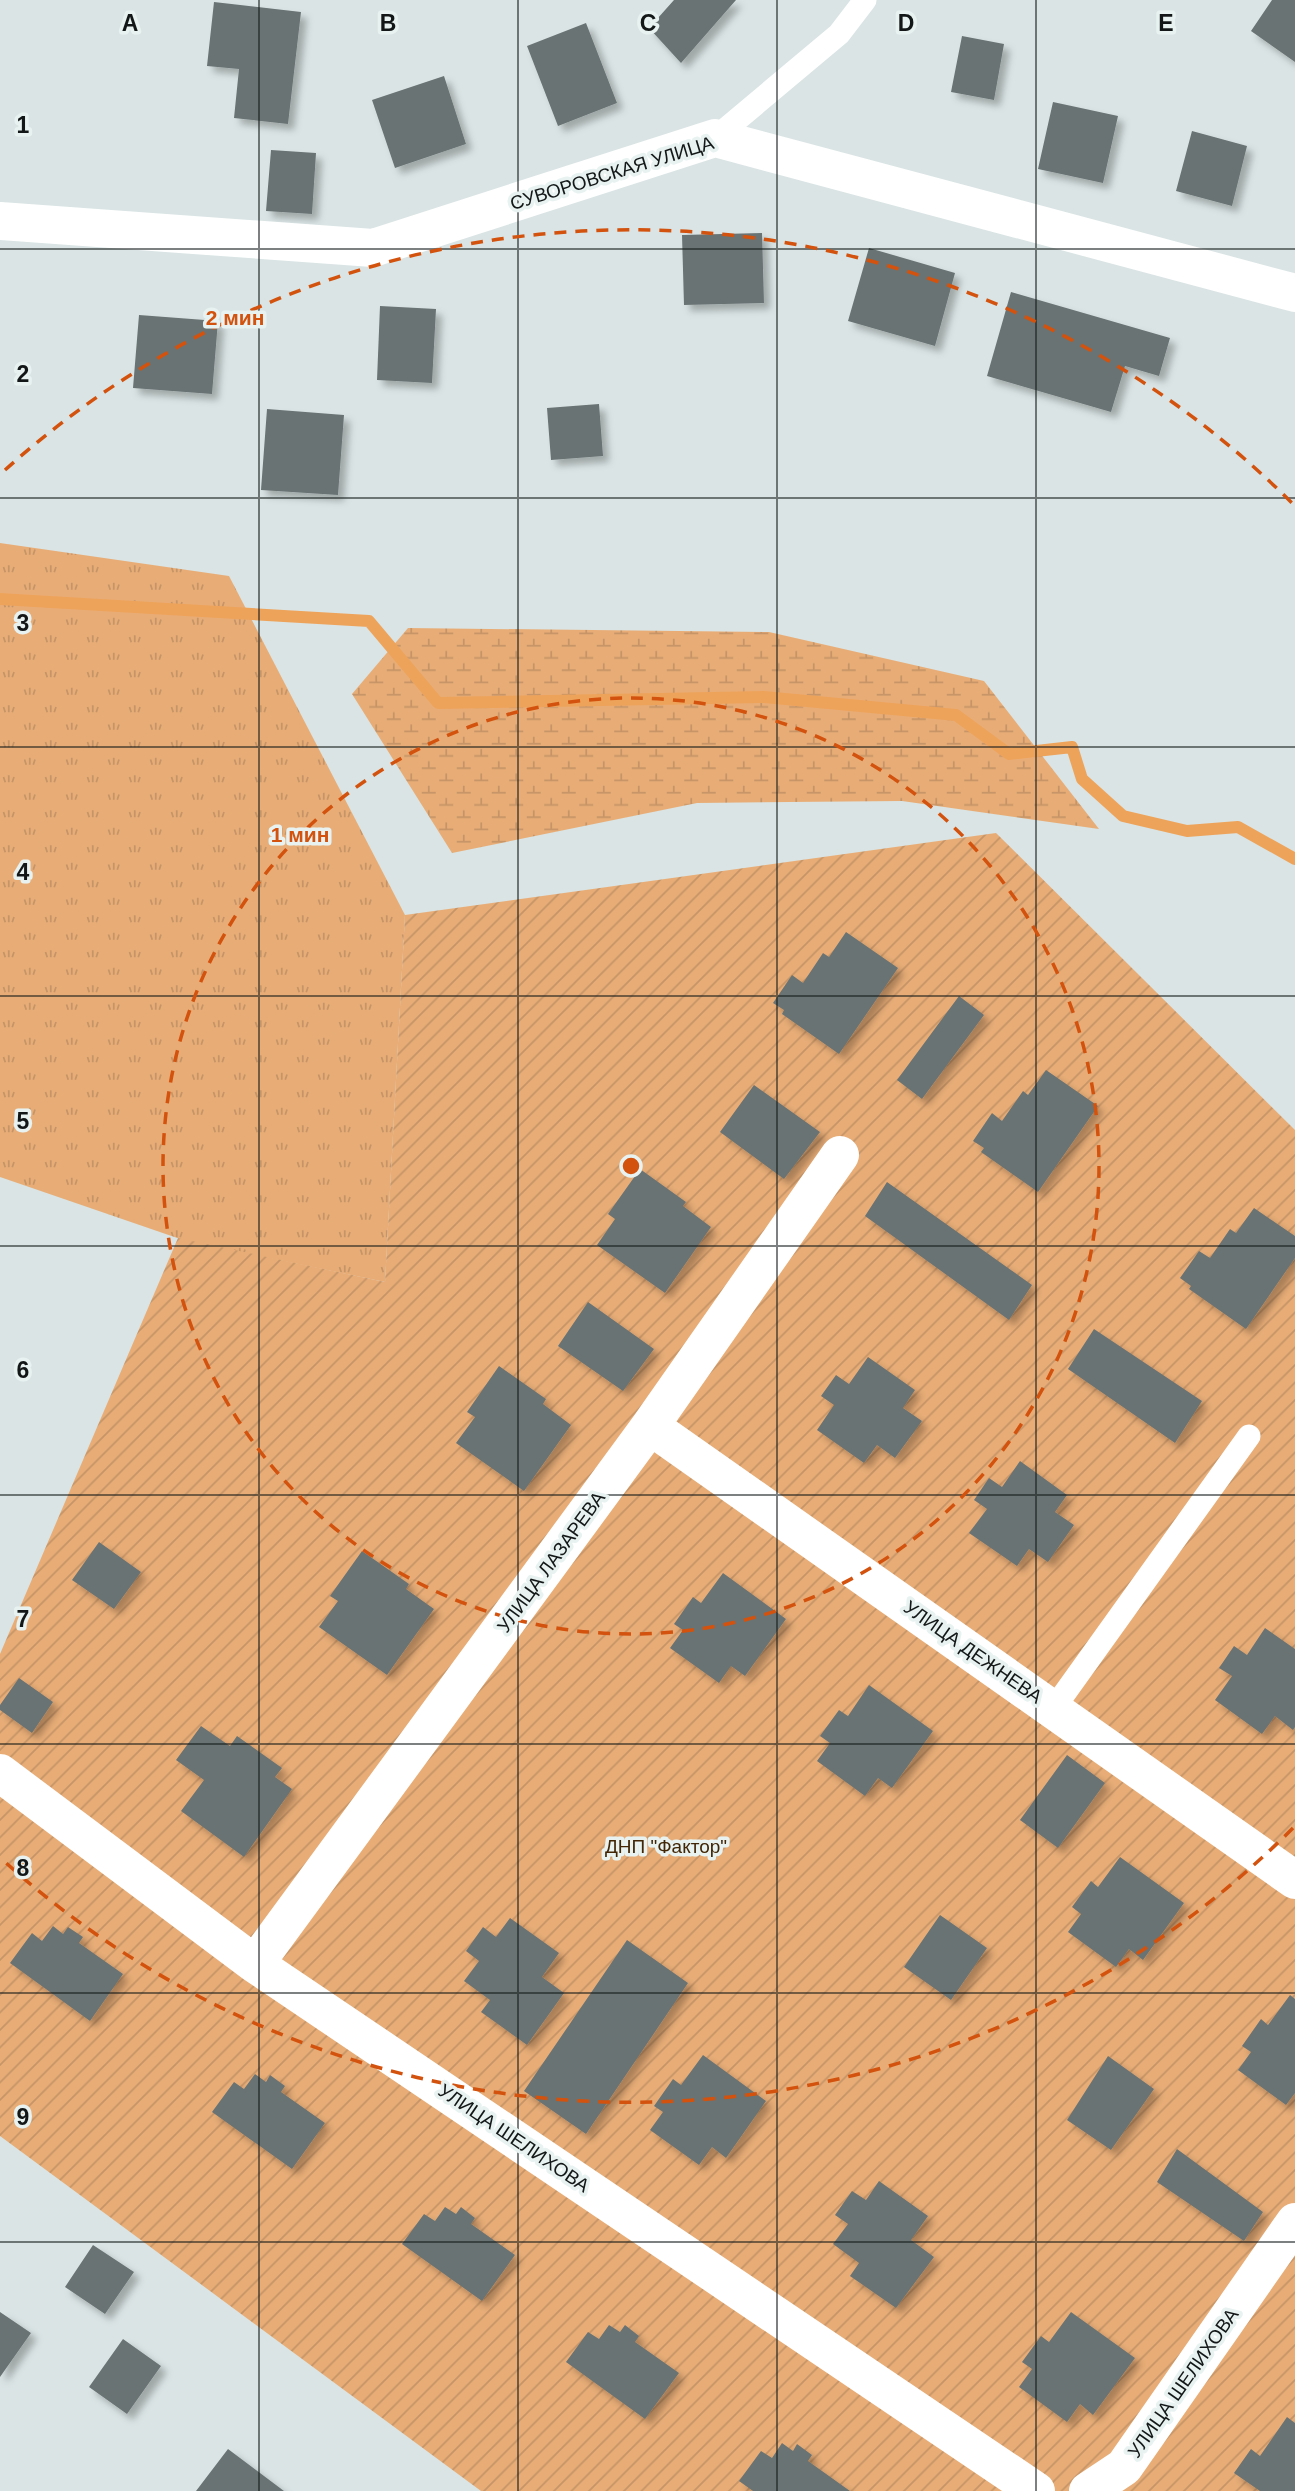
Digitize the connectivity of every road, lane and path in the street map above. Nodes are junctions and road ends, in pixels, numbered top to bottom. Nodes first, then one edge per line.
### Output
1 (865, 0) edge
2 (715, 138) junction
3 (0, 221) edge
4 (1295, 293) edge
5 (839, 1155) dead end
6 (650, 1426) junction
7 (1249, 1436) dead end
8 (1054, 1708) junction
9 (0, 1773) edge
10 (1295, 1880) edge
11 (255, 1964) junction
12 (1295, 2222) edge
13 (1036, 2491) edge
14 (1088, 2491) edge

1 - 2 lane
2 - 3 street, СУВОРОВСКАЯ УЛИЦА
2 - 4 street, СУВОРОВСКАЯ УЛИЦА
5 - 6 street, УЛИЦА ЛАЗАРЕВА
6 - 8 street, УЛИЦА ДЕЖНЕВА
6 - 11 street, УЛИЦА ЛАЗАРЕВА
7 - 8 lane
8 - 10 street, УЛИЦА ДЕЖНЕВА
9 - 11 street, УЛИЦА ШЕЛИХОВА
11 - 13 street, УЛИЦА ШЕЛИХОВА
12 - 14 street, УЛИЦА ШЕЛИХОВА

